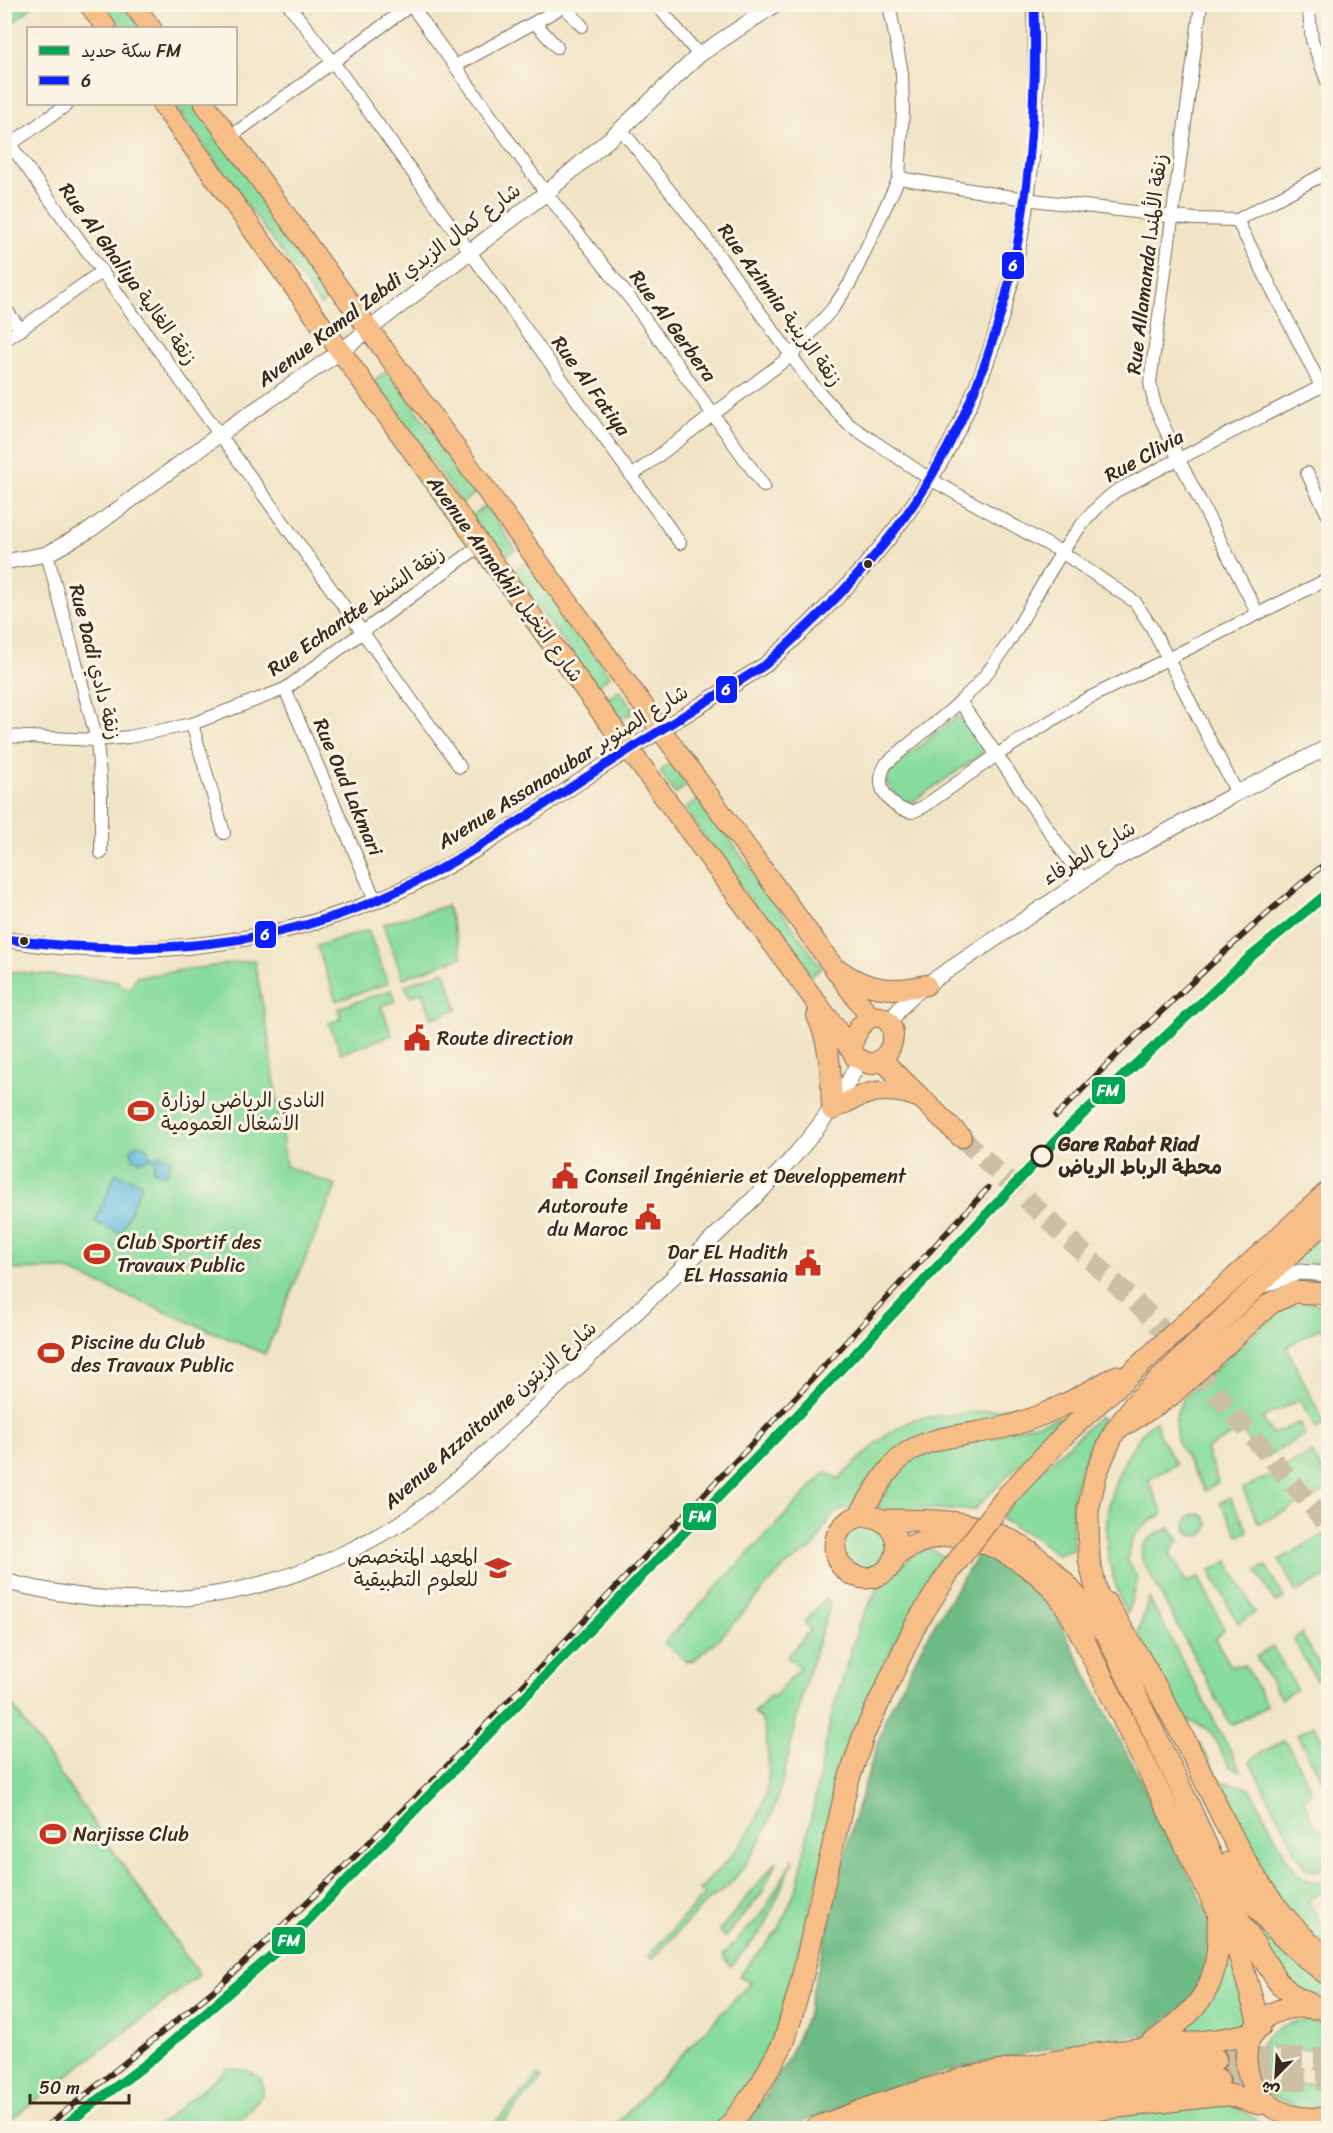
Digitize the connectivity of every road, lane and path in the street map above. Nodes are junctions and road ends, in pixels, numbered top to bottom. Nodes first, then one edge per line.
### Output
1 (89, 4) edge
2 (133, 4) edge
3 (288, 4) edge
4 (411, 4) edge
5 (656, 4) edge
6 (776, 4) edge
7 (889, 4) edge
8 (1034, 4) edge
9 (1201, 4) edge
10 (1308, 4) edge
11 (567, 6) edge
12 (535, 23) junction
13 (582, 26) dead end
14 (105, 27) edge
15 (150, 27) edge
16 (557, 47) dead end
17 (699, 55) junction
18 (333, 62) junction
19 (455, 66) junction
20 (1329, 84) edge
21 (66, 105) edge
22 (163, 105) edge
23 (207, 105) edge
24 (621, 129) junction
25 (230, 137) junction
26 (6, 143) edge
27 (1329, 172) edge
28 (899, 178) junction
29 (546, 193) junction
30 (1025, 199) junction
31 (1172, 216) junction
32 (1237, 220) junction
33 (470, 253) junction
34 (101, 272) junction
35 (4, 307) edge
36 (370, 329) junction
37 (21, 330) junction
38 (4, 341) edge
39 (341, 351) junction
40 (792, 355) junction
41 (1325, 384) edge
42 (715, 416) junction
43 (220, 434) junction
44 (1178, 458) junction
45 (1307, 473) dead end
46 (633, 475) junction
47 (930, 479) junction
48 (764, 486) dead end
49 (1329, 515) edge
50 (680, 543) dead end
51 (481, 545) junction
52 (1063, 553) junction
53 (47, 554) junction
54 (4, 562) edge
55 (1329, 579) edge
56 (1258, 614) junction
57 (361, 632) junction
58 (1169, 660) junction
59 (285, 689) junction
60 (962, 703) junction
61 (192, 724) junction
62 (662, 730) junction
63 (4, 736) edge
64 (97, 740) junction
65 (1329, 747) edge
66 (629, 750) junction
67 (998, 754) junction
68 (460, 767) dead end
69 (1237, 793) junction
70 (224, 834) dead end
71 (101, 853) dead end
72 (1083, 880) junction
73 (375, 900) junction
74 (4, 939) edge
75 (835, 966) junction
76 (926, 985) junction
77 (804, 990) junction
78 (880, 1020) junction
79 (856, 1057) junction
80 (882, 1060) junction
81 (923, 1099) junction
82 (832, 1110) junction
83 (961, 1137) tunnel mouth
84 (1329, 1192) edge
85 (1329, 1218) edge
86 (1329, 1274) edge
87 (1248, 1293) junction
88 (1329, 1293) edge
89 (1169, 1340) junction
90 (1115, 1431) junction
91 (858, 1517) junction
92 (881, 1520) junction
93 (896, 1555) junction
94 (4, 1581) edge
95 (1096, 1588) junction
96 (1108, 1637) junction
97 (1184, 1795) junction
98 (1218, 1913) junction
99 (1329, 1958) edge
100 (1329, 1975) edge
101 (1325, 2011) edge
102 (1257, 2030) junction
103 (1148, 2046) junction
104 (1259, 2104) junction
105 (1329, 2117) edge
106 (728, 2128) edge
107 (815, 2128) edge
108 (849, 2128) edge
109 (916, 2128) edge
110 (970, 2128) edge

1 - 14 main road
2 - 15 main road
3 - 18 street, Rue Al Fatiya
4 - 18 street
4 - 19 street, Rue Al Gerbera
5 - 17 street
6 - 17 street, Avenue Kamal Zebdi شارع كمال الزبدي
7 - 28 street
8 - 30 street, Avenue Assanaoubar شارع الصنوبر
9 - 31 street, Rue Allamanda زنقة الألمندا
10 - 20 street
11 - 12 street
11 - 13 street
12 - 16 street
12 - 19 street
17 - 24 street, Avenue Kamal Zebdi شارع كمال الزبدي
18 - 25 street
18 - 33 street, Rue Al Fatiya
19 - 29 street, Rue Al Gerbera
21 - 26 street
22 - 39 main road, Avenue Annakhil شارع النخيل
23 - 25 main road, Avenue Annakhil شارع النخيل
24 - 29 street, Avenue Kamal Zebdi شارع كمال الزبدي
24 - 40 street, Rue Azinnia زنقة الزينية
25 - 36 main road, Avenue Annakhil شارع النخيل
26 - 34 street, Rue Al Ghaliya زنقة الغالية
27 - 32 street
28 - 30 street
28 - 40 street
29 - 33 street, Avenue Kamal Zebdi شارع كمال الزبدي
29 - 42 street, Rue Al Gerbera
30 - 31 street
30 - 47 street, Avenue Assanaoubar شارع الصنوبر
31 - 32 street
31 - 44 street, Rue Allamanda زنقة الألمندا
32 - 41 street
33 - 36 street, Avenue Kamal Zebdi شارع كمال الزبدي
33 - 46 street, Rue Al Fatiya
34 - 37 street
34 - 43 street, Rue Al Ghaliya زنقة الغالية
35 - 37 street
36 - 39 street, Avenue Kamal Zebdi شارع كمال الزبدي
36 - 62 main road, Avenue Annakhil شارع النخيل
37 - 38 street
39 - 43 street, Avenue Kamal Zebdi شارع كمال الزبدي
39 - 51 main road, Avenue Annakhil شارع النخيل
40 - 42 street
40 - 47 street, Rue Azinnia زنقة الزينية
41 - 44 street, Rue Clivia
42 - 46 street
42 - 48 street, Rue Al Gerbera
43 - 53 street, Avenue Kamal Zebdi شارع كمال الزبدي
43 - 57 street, Rue Al Ghaliya زنقة الغالية
44 - 52 street, Rue Clivia
44 - 56 street, Rue Allamanda زنقة الألمندا
45 - 49 street
46 - 50 street, Rue Al Fatiya
47 - 52 street, Rue Azinnia زنقة الزينية
47 - 62 street, Avenue Assanaoubar شارع الصنوبر
51 - 57 street, Rue Echantte زنقة الشنط
51 - 66 main road, Avenue Annakhil شارع النخيل
52 - 58 street, Rue Azinnia زنقة الزينية
52 - 60 street, Rue Clivia
53 - 54 street, Avenue Kamal Zebdi شارع كمال الزبدي
53 - 64 street, Rue Dadi زنقة دادي
55 - 56 street, Rue Clivia
56 - 58 street, Rue Clivia
57 - 59 street, Rue Echantte زنقة الشنط
57 - 68 street, Rue Al Ghaliya زنقة الغالية
58 - 67 street, Rue Clivia
58 - 69 street, Rue Azinnia زنقة الزينية
59 - 61 street, Rue Echantte زنقة الشنط
59 - 73 street, Rue Oud Lakmari
60 - 67 street
60 - 67 street, Rue Clivia
61 - 64 street, Rue Echantte زنقة الشنط
61 - 70 street
62 - 66 street, Avenue Assanaoubar شارع الصنوبر
62 - 75 main road, Avenue Annakhil شارع النخيل
63 - 64 street, Rue Echantte زنقة الشنط
64 - 71 street, Rue Dadi زنقة دادي
65 - 69 street, شارع الطرفاء
66 - 73 street, Avenue Assanaoubar شارع الصنوبر
66 - 77 main road, Avenue Annakhil شارع النخيل
67 - 72 street
69 - 72 street, شارع الطرفاء
72 - 76 street, شارع الطرفاء
73 - 74 street, Avenue Assanaoubar شارع الصنوبر
75 - 76 main road
75 - 78 main road, Avenue Annakhil شارع النخيل
76 - 78 street, شارع الطرفاء
77 - 79 main road, Avenue Annakhil شارع النخيل
77 - 82 main road
78 - 79 main road
78 - 80 main road
79 - 80 main road
79 - 82 street, Avenue Azzaitoune شارع الزيتون
80 - 81 main road
81 - 82 main road
81 - 83 main road
82 - 94 street, Avenue Azzaitoune شارع الزيتون
84 - 89 highway
85 - 87 highway
86 - 87 street
87 - 90 highway
88 - 90 highway
89 - 91 highway
89 - 106 highway, bridge
90 - 95 highway
91 - 92 highway
91 - 93 highway
92 - 93 highway
92 - 96 highway
93 - 98 highway
95 - 96 highway
95 - 99 highway
96 - 97 highway
97 - 100 highway
97 - 101 highway
98 - 102 highway
98 - 103 highway
101 - 102 highway
102 - 103 highway
102 - 104 highway
103 - 107 highway
104 - 105 highway
104 - 110 highway
108 - 109 highway

